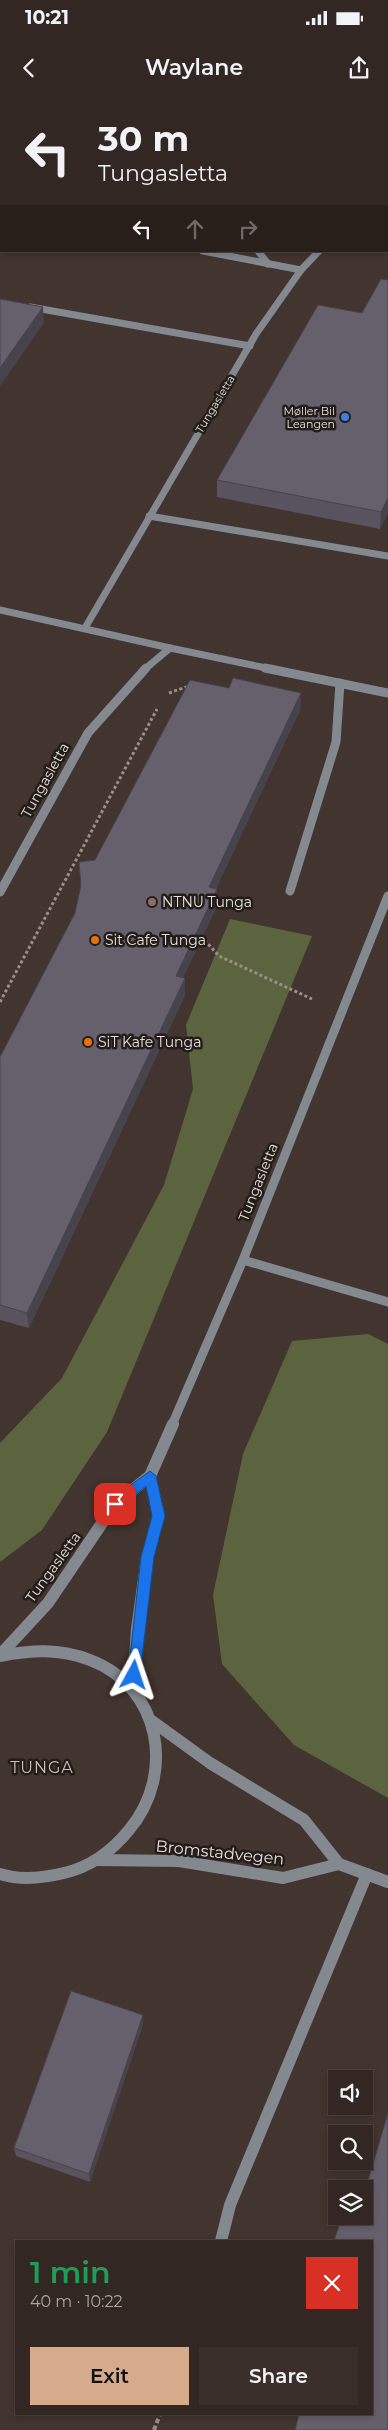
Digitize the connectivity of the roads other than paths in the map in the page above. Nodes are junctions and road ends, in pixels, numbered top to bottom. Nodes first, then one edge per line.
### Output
1 (208, 252) edge
2 (259, 252) edge
3 (318, 252) edge
4 (268, 264) junction
5 (301, 270) junction
6 (19, 305) edge
7 (250, 346) junction
8 (149, 516) junction
9 (388, 556) edge
10 (0, 610) edge
11 (85, 628) junction
12 (170, 648) junction
13 (340, 683) junction
14 (388, 693) edge
15 (290, 891) dead end
16 (0, 892) edge
17 (388, 896) edge
18 (243, 1260) junction
19 (388, 1302) edge
20 (150, 1476) junction
21 (0, 1656) edge
22 (133, 1690) junction
23 (152, 1721) junction
24 (96, 1860) junction
25 (339, 1864) junction
26 (0, 1874) edge
27 (367, 1874) junction
28 (388, 1882) edge
29 (220, 2240) edge

1 - 4 street
2 - 4 street
3 - 5 street, Tungasletta
4 - 5 street
5 - 7 street, Tungasletta
6 - 7 street
7 - 8 street, Tungasletta
8 - 9 street
8 - 11 street, Tungasletta
10 - 11 street
11 - 12 street
12 - 13 street
12 - 16 street, Tungasletta
13 - 14 street
13 - 15 street
17 - 18 street, Tungasletta
18 - 19 street
18 - 20 street, Tungasletta
20 - 21 street, Tungasletta
20 - 22 street
21 - 22 street
22 - 23 street
23 - 24 street
23 - 25 street
24 - 25 street, Bromstadvegen
24 - 26 street
25 - 27 street
27 - 28 street
27 - 29 street

